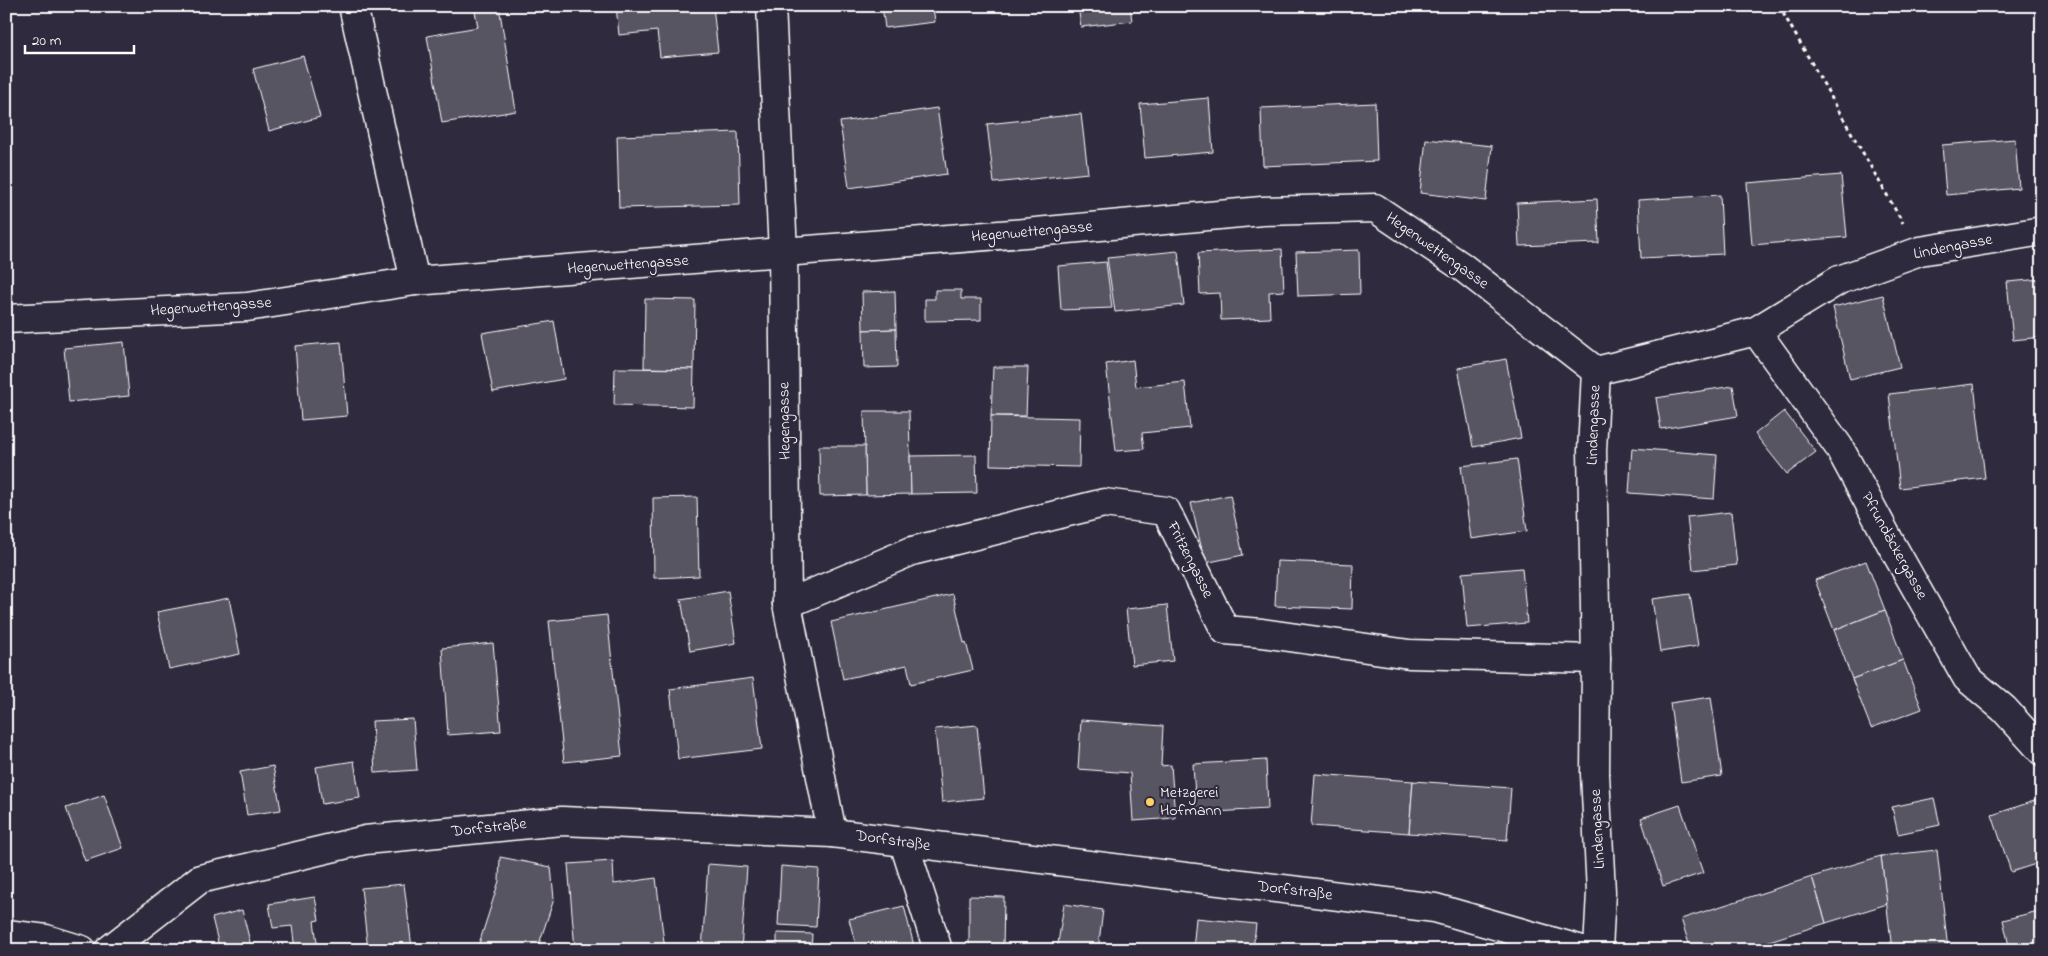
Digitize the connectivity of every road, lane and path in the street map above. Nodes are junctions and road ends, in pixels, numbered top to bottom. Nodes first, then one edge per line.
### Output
1 (353, 6) edge
2 (771, 6) edge
3 (1779, 6) edge
4 (2042, 231) edge
5 (1920, 251) junction
6 (783, 252) junction
7 (415, 281) junction
8 (6, 319) edge
9 (1756, 331) junction
10 (1596, 371) junction
11 (787, 604) junction
12 (1596, 659) junction
13 (2042, 751) edge
14 (832, 832) junction
15 (904, 843) junction
16 (6, 934) edge
17 (82, 950) edge
18 (109, 950) edge
19 (938, 950) edge
20 (1582, 950) edge
21 (1598, 950) edge

1 - 7 street
2 - 6 street, Hegengasse
3 - 5 path
4 - 5 street, Lindengasse
5 - 9 street, Lindengasse
6 - 7 street, Hegenwettengasse
6 - 10 street, Hegenwettengasse
6 - 11 street, Hegengasse
7 - 8 street, Hegenwettengasse
9 - 10 street, Lindengasse
9 - 13 street, Pfrundäckergasse
10 - 12 street, Lindengasse
11 - 12 street, Fritzengasse
11 - 14 street, Hegengasse
12 - 21 street, Lindengasse
14 - 15 street, Dorfstraße
14 - 18 street, Dorfstraße
15 - 19 street
15 - 20 street, Dorfstraße
16 - 17 street

